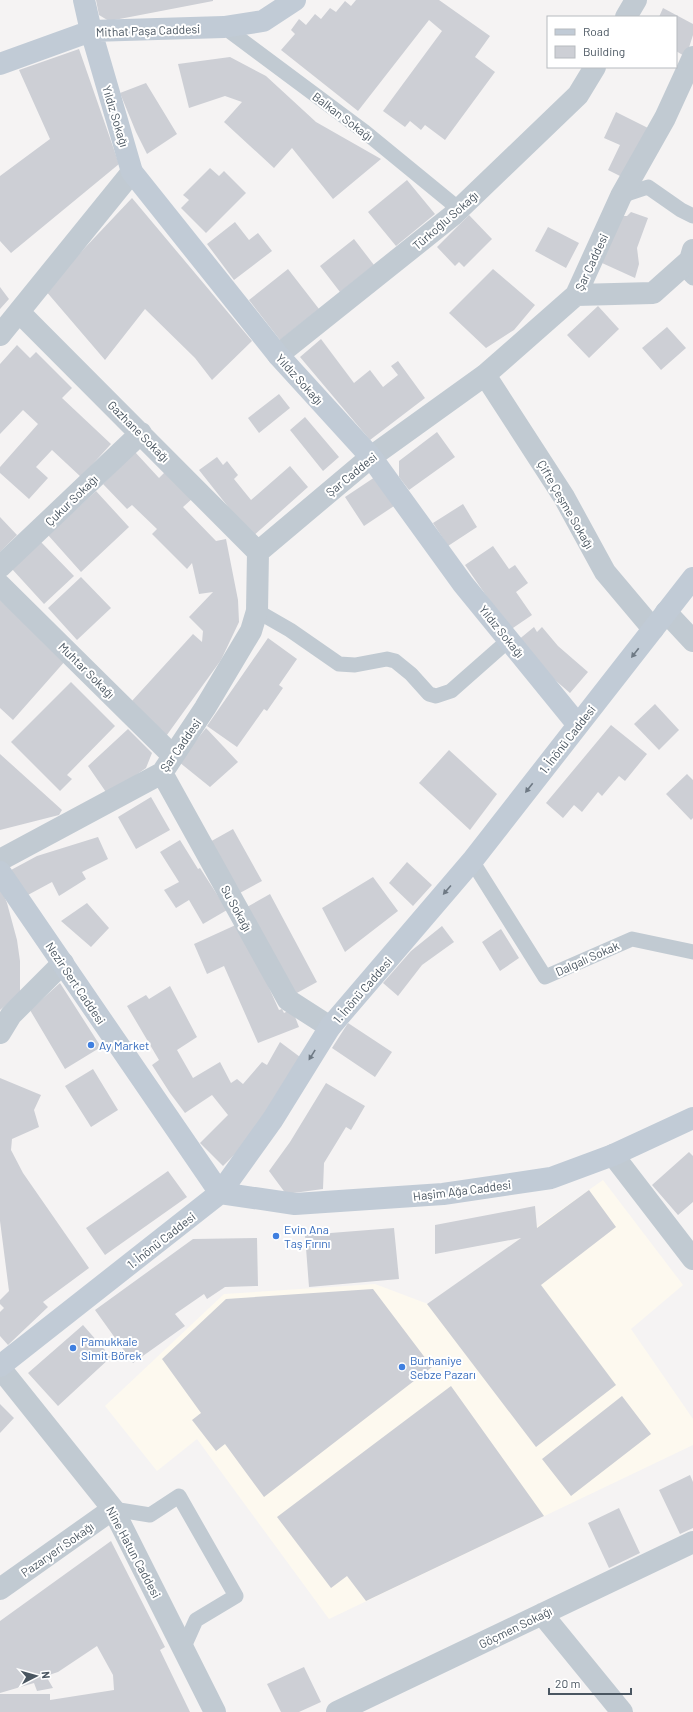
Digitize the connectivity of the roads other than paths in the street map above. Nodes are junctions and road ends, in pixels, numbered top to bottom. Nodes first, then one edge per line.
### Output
1 (84, 0) edge
2 (296, 0) edge
3 (636, 0) edge
4 (627, 16) edge
5 (224, 27) junction
6 (91, 31) junction
7 (693, 57) edge
8 (0, 64) edge
9 (594, 68) edge
10 (132, 172) junction
11 (621, 196) junction
12 (459, 209) junction
13 (693, 216) edge
14 (689, 265) edge
15 (576, 295) junction
16 (19, 312) junction
17 (0, 335) edge
18 (278, 355) junction
19 (485, 375) junction
20 (141, 433) junction
21 (371, 457) junction
22 (258, 552) junction
23 (0, 567) edge
24 (693, 578) edge
25 (0, 585) edge
26 (257, 611) junction
27 (660, 621) junction
28 (509, 640) junction
29 (693, 641) edge
30 (578, 725) junction
31 (167, 764) junction
32 (0, 860) edge
33 (472, 861) junction
34 (0, 872) edge
35 (693, 952) edge
36 (63, 963) junction
37 (330, 1027) junction
38 (0, 1033) edge
39 (693, 1118) edge
40 (613, 1155) junction
41 (220, 1193) junction
42 (693, 1259) edge
43 (0, 1367) edge
44 (113, 1509) junction
45 (693, 1542) edge
46 (0, 1589) edge
47 (542, 1614) junction
48 (183, 1649) junction
49 (215, 1712) edge
50 (337, 1712) edge
51 (622, 1712) edge

1 - 6 street, Yıldız Sokağı
2 - 5 street, Mithat Paşa Caddesi
3 - 4 street
5 - 6 street, Mithat Paşa Caddesi
5 - 12 lane, Balkan Sokağı
6 - 8 street, Mithat Paşa Caddesi
6 - 10 street, Yıldız Sokağı
7 - 11 street, Şar Caddesi
9 - 12 street, Türkoğlu Sokağı
10 - 16 street
10 - 18 street, Yıldız Sokağı
11 - 13 lane
11 - 15 street, Şar Caddesi
12 - 18 street, Türkoğlu Sokağı
14 - 15 street
15 - 19 street, Şar Caddesi
16 - 17 street
16 - 20 street, Gazhane Sokağı
18 - 21 street, Yıldız Sokağı
19 - 21 street, Şar Caddesi
19 - 27 street, Çifte Çeşme Sokağı
20 - 22 street, Gazhane Sokağı
20 - 23 street, Çukur Sokağı
21 - 22 street, Şar Caddesi
21 - 28 street, Yıldız Sokağı
22 - 26 street, Şar Caddesi
24 - 27 street, 1. İnönü Caddesi
25 - 31 street, Muhtar Sokağı
26 - 28 lane
26 - 31 street, Şar Caddesi
27 - 29 street, Çifte Çeşme Sokağı
27 -> 30 street, 1. İnönü Caddesi
28 - 30 street, Yıldız Sokağı
30 -> 33 street, 1. İnönü Caddesi
31 - 32 street, Şar Caddesi
31 - 37 street, Su Sokağı
33 - 35 lane, Dalgalı Sokak
33 -> 37 street, 1. İnönü Caddesi
34 - 36 street, Nezir Sert Caddesi
36 - 38 street
36 - 41 street, Nezir Sert Caddesi
37 -> 41 street, 1. İnönü Caddesi
39 - 40 street, Haşim Ağa Caddesi
40 - 41 street, Haşim Ağa Caddesi
40 - 42 street
41 - 43 street, 1. İnönü Caddesi
43 - 44 street, Nine Hatun Caddesi
44 - 46 street, Pazaryeri Sokağı
44 - 48 street, Nine Hatun Caddesi
44 - 48 lane
45 - 47 street, Göçmen Sokağı
47 - 50 street, Göçmen Sokağı
47 - 51 street
48 - 49 street, Nine Hatun Caddesi

